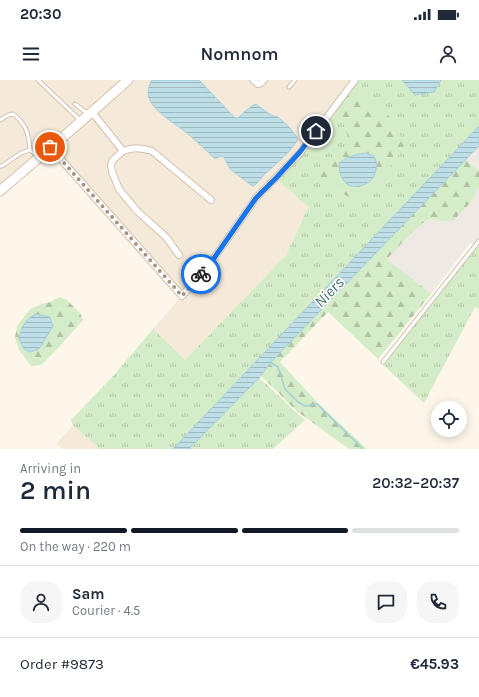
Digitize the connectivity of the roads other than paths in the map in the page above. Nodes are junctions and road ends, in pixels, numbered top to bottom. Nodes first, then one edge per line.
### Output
1 (38, 80) edge
2 (128, 80) edge
3 (253, 80) edge
4 (264, 80) edge
5 (295, 80) edge
6 (355, 80) edge
7 (289, 87) dead end
8 (75, 104) dead end
9 (91, 113) junction
10 (0, 120) edge
11 (81, 122) junction
12 (50, 147) junction
13 (30, 150) junction
14 (123, 150) junction
15 (40, 157) junction
16 (0, 166) edge
17 (0, 191) edge
18 (211, 200) dead end
19 (479, 241) edge
20 (179, 254) dead end
21 (383, 362) dead end

1 - 11 lane
2 - 9 main road
3 - 4 street
5 - 7 lane
6 - 12 street
8 - 9 lane
9 - 11 main road
9 - 14 street
10 - 13 lane
11 - 12 main road
12 - 15 main road
13 - 15 lane
13 - 16 lane
14 - 18 street
14 - 20 street
15 - 17 main road
19 - 21 lane

